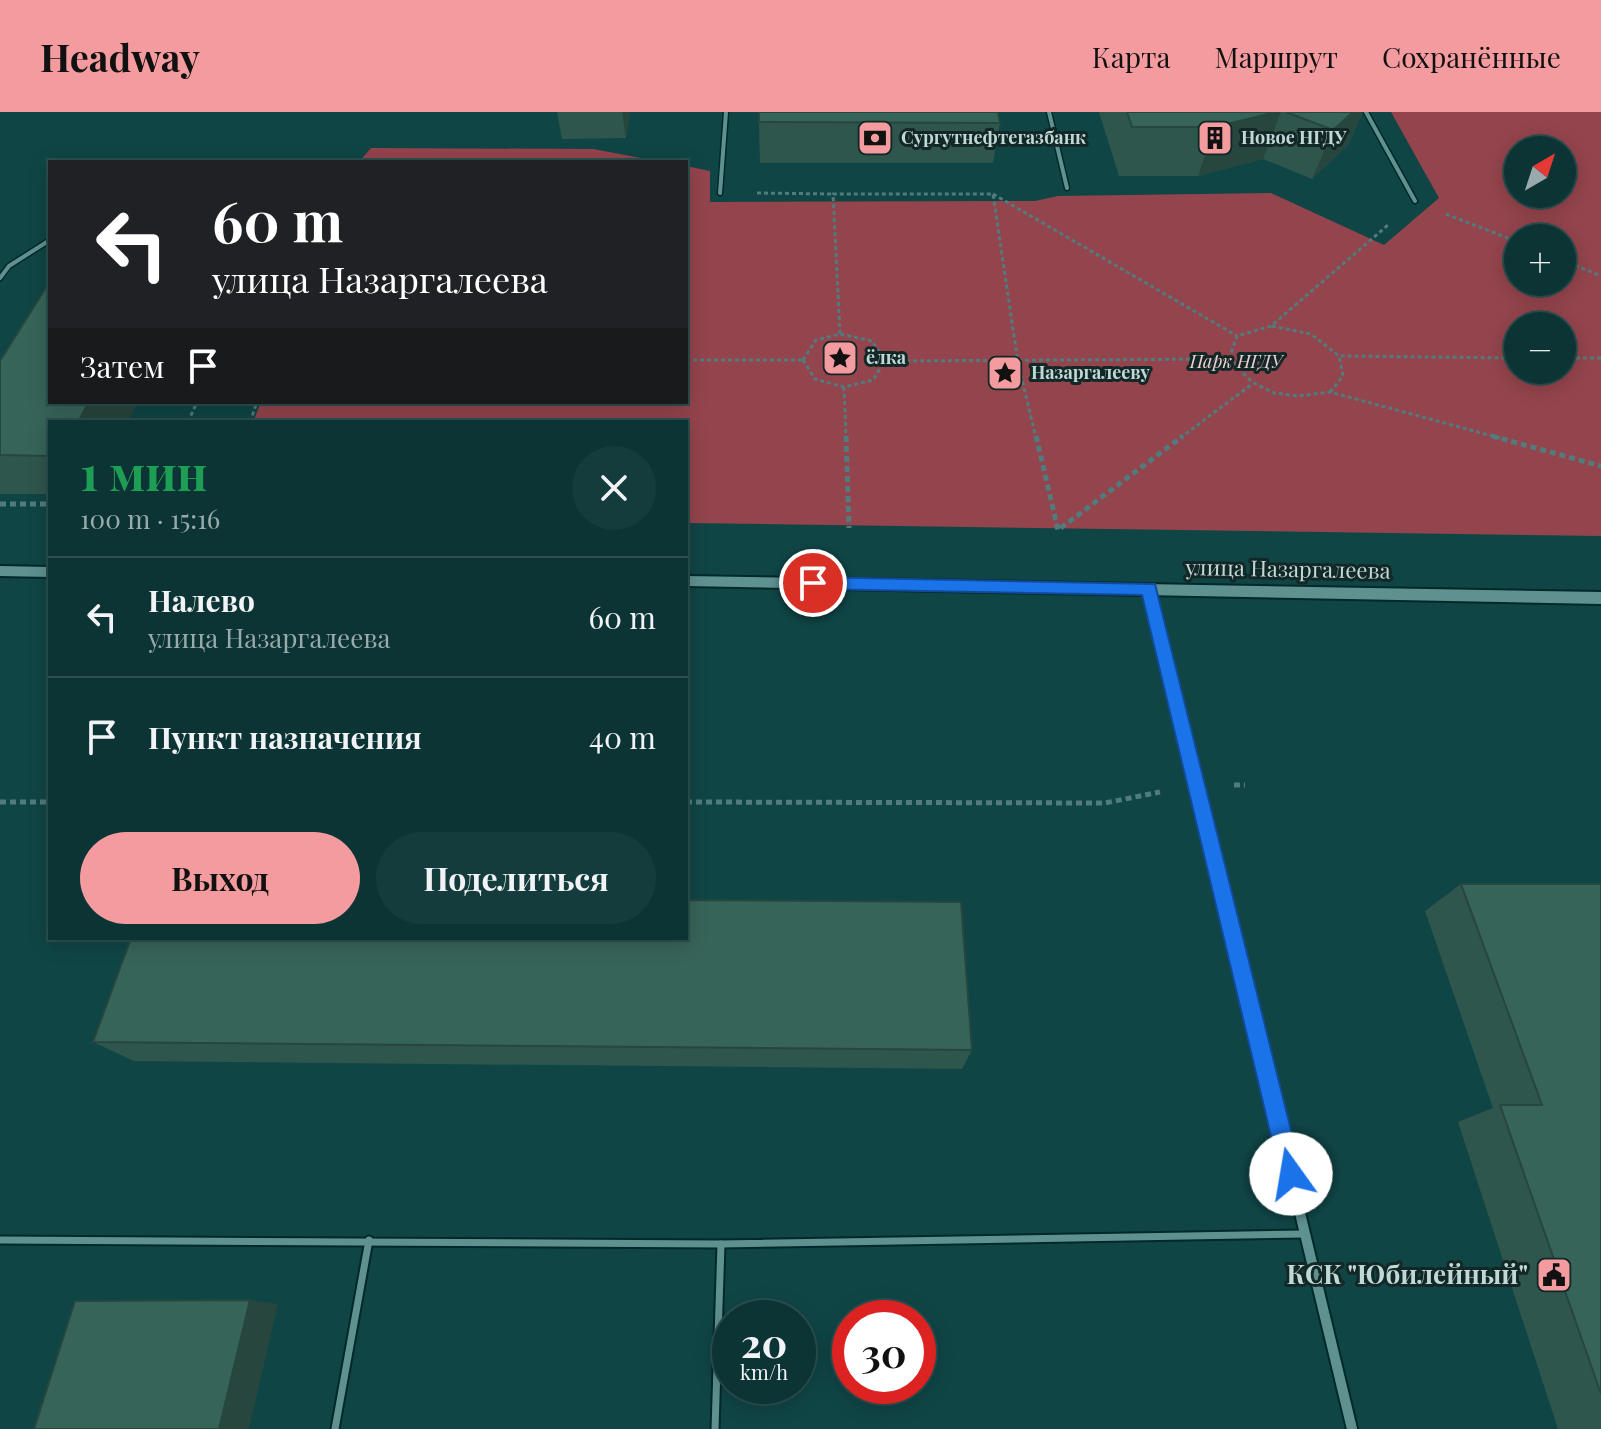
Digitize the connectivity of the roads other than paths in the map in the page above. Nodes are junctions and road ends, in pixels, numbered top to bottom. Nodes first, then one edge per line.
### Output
1 (726, 112) edge
2 (1049, 112) edge
3 (1366, 112) edge
4 (1067, 188) dead end
5 (720, 193) dead end
6 (1415, 201) road end
7 (48, 241) edge
8 (0, 278) edge
9 (0, 571) edge
10 (48, 572) edge
11 (688, 581) edge
12 (1149, 588) junction
13 (1601, 598) edge
14 (1305, 1234) junction
15 (0, 1240) edge
16 (369, 1240) junction
17 (721, 1244) junction
18 (335, 1429) edge
19 (715, 1429) edge
20 (1352, 1429) edge

1 - 5 lane
2 - 4 lane
3 - 6 lane
7 - 8 lane
9 - 10 main road
11 - 12 main road, улица Назаргалеева
12 - 13 main road, улица Назаргалеева
12 - 14 street
14 - 17 lane
14 - 20 street
15 - 16 lane
16 - 17 lane
16 - 18 lane
17 - 19 lane

